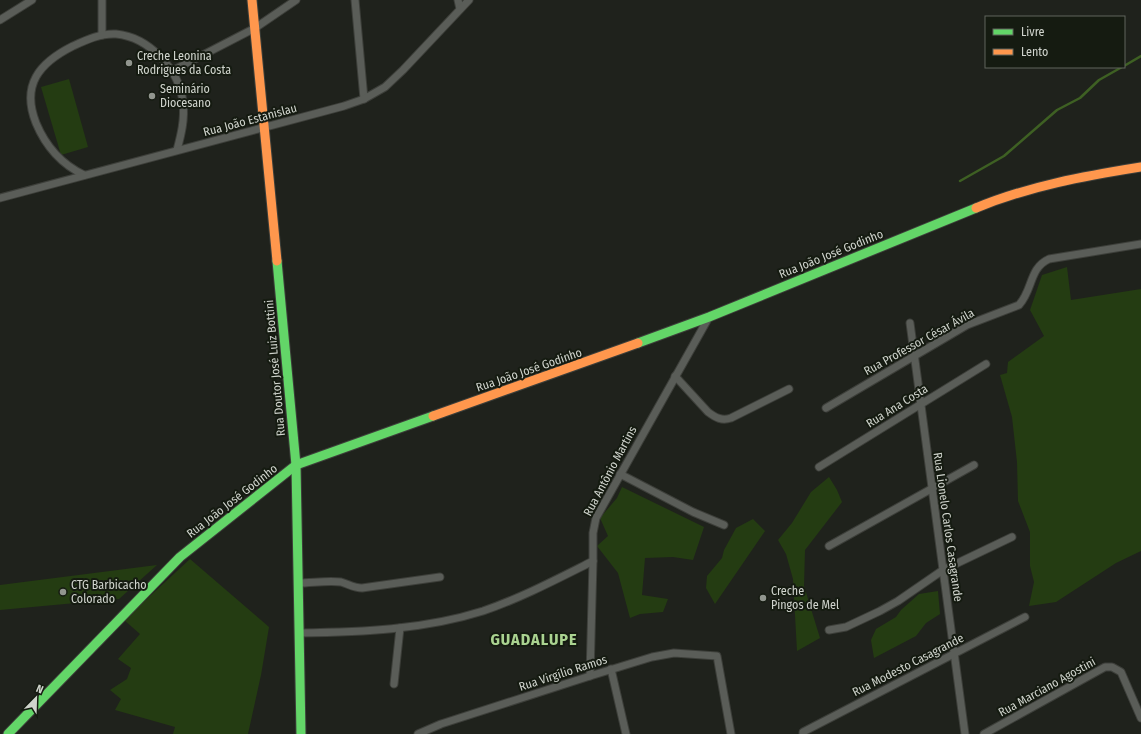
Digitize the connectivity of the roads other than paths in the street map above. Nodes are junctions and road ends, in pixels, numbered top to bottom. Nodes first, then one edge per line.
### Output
1 (32, 0) edge
2 (102, 0) edge
3 (252, 0) edge
4 (296, 0) edge
5 (355, 0) edge
6 (458, 0) edge
7 (469, 0) edge
8 (460, 9) junction
9 (0, 20) edge
10 (255, 28) junction
11 (102, 35) junction
12 (172, 71) junction
13 (364, 99) junction
14 (264, 127) junction
15 (177, 150) junction
16 (1141, 167) edge
17 (84, 175) junction
18 (0, 198) edge
19 (1141, 244) edge
20 (709, 317) junction
21 (910, 323) dead end
22 (914, 356) junction
23 (986, 364) dead end
24 (675, 376) junction
25 (789, 389) dead end
26 (921, 404) junction
27 (826, 408) dead end
28 (974, 465) dead end
29 (296, 466) junction
30 (819, 467) dead end
31 (620, 474) junction
32 (932, 489) junction
33 (724, 525) dead end
34 (1012, 537) dead end
35 (829, 546) dead end
36 (593, 561) junction
37 (943, 570) junction
38 (440, 577) dead end
39 (298, 583) junction
40 (1024, 617) dead end
41 (400, 628) junction
42 (829, 630) dead end
43 (299, 633) junction
44 (954, 654) junction
45 (611, 669) junction
46 (590, 676) junction
47 (394, 684) dead end
48 (1141, 718) edge
49 (8, 734) edge
50 (301, 734) edge
51 (418, 734) edge
52 (626, 734) edge
53 (731, 734) edge
54 (803, 734) edge
55 (965, 734) edge
56 (984, 734) edge

1 - 9 street
2 - 11 street
3 - 10 street, Rua Doutor José Luiz Bottini
4 - 10 street
5 - 13 street
6 - 8 street
7 - 8 street, Rua João Estanislau
8 - 13 street, Rua João Estanislau
10 - 12 street
10 - 14 street, Rua Doutor José Luiz Bottini
11 - 12 street
11 - 17 street
12 - 15 street
13 - 14 street, Rua João Estanislau
14 - 15 street, Rua João Estanislau
14 - 29 street, Rua Doutor José Luiz Bottini
15 - 17 street, Rua João Estanislau
16 - 20 street, Rua João José Godinho
17 - 18 street, Rua João Estanislau
19 - 22 street, Rua Professor César Ávila
20 - 24 street, Rua Antônio Martins
20 - 29 street, Rua João José Godinho
21 - 22 street, Rua Lionelo Carlos Casagrande
22 - 26 street, Rua Lionelo Carlos Casagrande
22 - 27 street, Rua Professor César Ávila
23 - 26 street, Rua Ana Costa
24 - 25 street
24 - 31 street, Rua Antônio Martins
26 - 30 street, Rua Ana Costa
26 - 32 street, Rua Lionelo Carlos Casagrande
28 - 32 street
29 - 39 street, Rua Doutor José Luiz Bottini
29 - 49 street, Rua João José Godinho
31 - 33 street
31 - 36 street, Rua Antônio Martins
32 - 35 street
32 - 37 street, Rua Lionelo Carlos Casagrande
34 - 37 street
36 - 41 street
36 - 46 street, Rua Antônio Martins
37 - 42 street
37 - 44 street, Rua Lionelo Carlos Casagrande
38 - 39 street
39 - 43 street, Rua Doutor José Luiz Bottini
40 - 44 street, Rua Modesto Casagrande
41 - 43 street
41 - 47 street
43 - 50 street, Rua Doutor José Luiz Bottini
44 - 54 street, Rua Modesto Casagrande
44 - 55 street, Rua Lionelo Carlos Casagrande
45 - 46 street, Rua Virgílio Ramos
45 - 52 street
45 - 53 street, Rua Virgílio Ramos
46 - 51 street, Rua Virgílio Ramos
48 - 56 street, Rua Marciano Agostini

